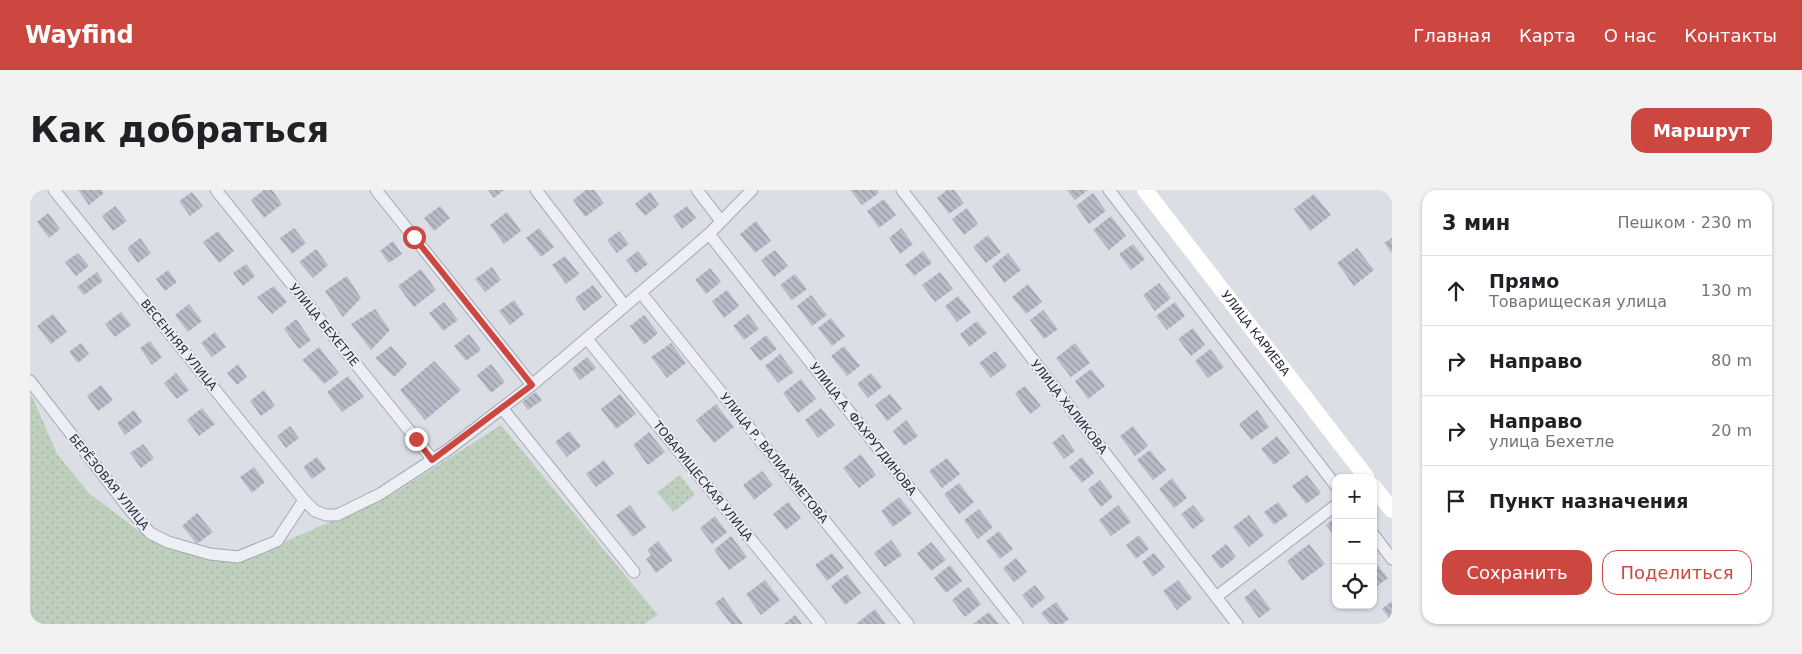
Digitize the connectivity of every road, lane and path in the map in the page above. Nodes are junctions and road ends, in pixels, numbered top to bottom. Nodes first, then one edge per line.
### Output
1 (54, 190) edge
2 (216, 190) edge
3 (376, 190) edge
4 (536, 190) edge
5 (697, 190) edge
6 (752, 190) edge
7 (902, 190) edge
8 (1109, 190) edge
9 (1145, 190) edge
10 (722, 221) junction
11 (710, 234) junction
12 (641, 292) junction
13 (626, 306) junction
14 (586, 339) junction
15 (30, 381) edge
16 (532, 385) junction
17 (502, 408) junction
18 (432, 460) junction
19 (1364, 474) edge
20 (1332, 481) edge
21 (1377, 491) edge
22 (304, 500) junction
23 (1332, 508) edge
24 (1392, 510) edge
25 (1377, 539) edge
26 (1392, 559) edge
27 (634, 572) dead end
28 (1216, 597) junction
29 (820, 624) edge
30 (908, 624) edge
31 (1017, 624) edge
32 (1237, 624) edge

1 - 22 street, ВЕСЕННЯЯ УЛИЦА
2 - 18 street, УЛИЦА БЕХЕТЛЕ
3 - 16 street
4 - 13 street
5 - 10 street
6 - 10 street, ВЕСЕННЯЯ УЛИЦА
7 - 28 street, УЛИЦА ХАЛИКОВА
8 - 20 street
9 - 19 main road, УЛИЦА КАРИЕВА
10 - 11 street, ВЕСЕННЯЯ УЛИЦА
11 - 12 street, ВЕСЕННЯЯ УЛИЦА
11 - 31 street, УЛИЦА А. ФАХРУТДИНОВА
12 - 13 street, ВЕСЕННЯЯ УЛИЦА
12 - 30 street, УЛИЦА Р. ВАЛИАХМЕТОВА
13 - 14 street, ВЕСЕННЯЯ УЛИЦА
14 - 16 street, ВЕСЕННЯЯ УЛИЦА
14 - 29 street, ТОВАРИЩЕСКАЯ УЛИЦА
15 - 22 street, БЕРЁЗОВАЯ УЛИЦА
16 - 17 street, ВЕСЕННЯЯ УЛИЦА
17 - 18 street, ВЕСЕННЯЯ УЛИЦА
17 - 27 street
18 - 22 street, ВЕСЕННЯЯ УЛИЦА
21 - 24 main road
23 - 28 street
25 - 26 street
28 - 32 street, УЛИЦА ХАЛИКОВА

